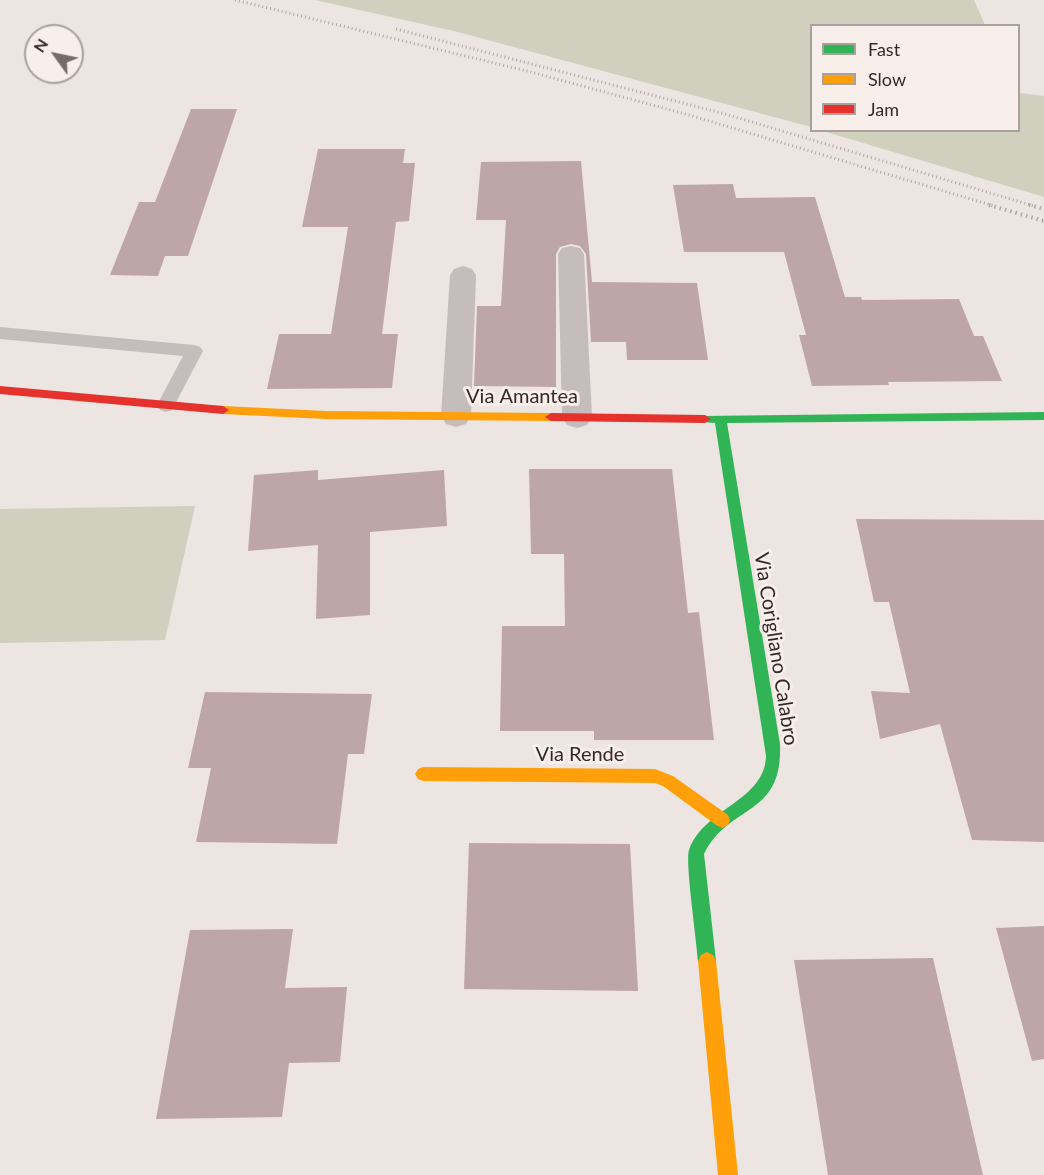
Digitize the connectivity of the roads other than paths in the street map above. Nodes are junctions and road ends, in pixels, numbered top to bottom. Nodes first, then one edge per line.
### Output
1 (571, 254) dead end
2 (463, 275) dead end
3 (0, 333) edge
4 (0, 390) edge
5 (166, 405) junction
6 (456, 416) junction
7 (1044, 416) edge
8 (577, 417) junction
9 (720, 418) junction
10 (423, 774) dead end
11 (722, 820) junction
12 (728, 1175) edge

1 - 8 street
2 - 6 street
3 - 5 lane
4 - 5 street, Via Amantea
5 - 6 street, Via Amantea
6 - 8 street, Via Amantea
7 - 9 street, Via Amantea
8 - 9 street, Via Amantea
9 - 11 street, Via Corigliano Calabro
10 - 11 street, Via Rende
11 - 12 street, Via Corigliano Calabro

